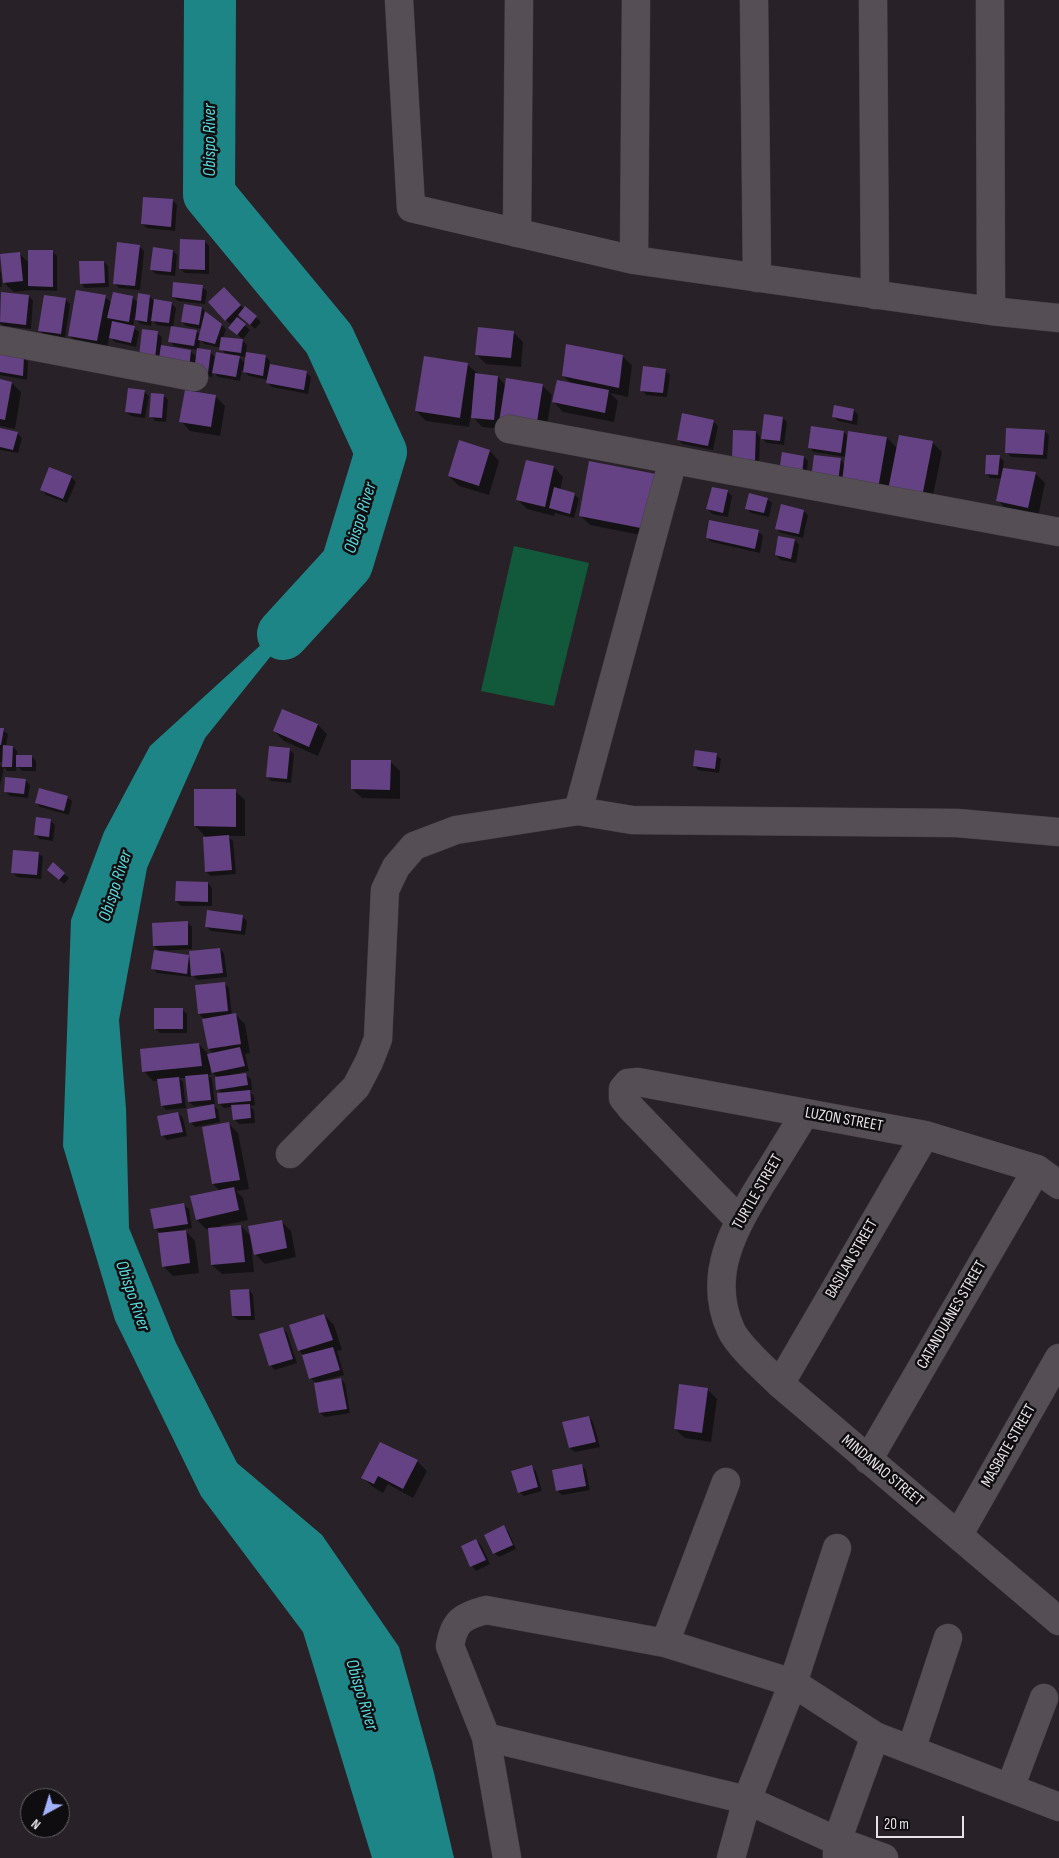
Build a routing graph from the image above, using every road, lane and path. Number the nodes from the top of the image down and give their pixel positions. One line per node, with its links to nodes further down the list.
1 (399, 0): 7 (street)
2 (519, 0): 7 (street)
3 (636, 0): 8 (street)
4 (754, 0): 9 (street)
5 (873, 0): 10 (street)
6 (990, 0): 11 (street)
7 (517, 233): 8 (street)
8 (634, 260): 9 (street)
9 (757, 278): 10 (street)
10 (875, 294): 11 (street)
11 (991, 311): 12 (street)
12 (1059, 318)
13 (0, 340): 14 (street)
14 (194, 377)
15 (509, 429): 16 (street)
16 (674, 460): 17 (street); 18 (street)
17 (1059, 532)
18 (578, 811): 19 (street); 22 (street)
19 (1059, 832)
20 (805, 1113): 21 (street, LUZON STREET); 25 (street, TURTLE STREET); 25 (street, LUZON STREET)
21 (925, 1135): 23 (street, LUZON STREET); 28 (street, BASILAN STREET)
22 (290, 1154)
23 (1037, 1169): 24 (street, LUZON STREET); 29 (street, CATANDUANES STREET)
24 (1059, 1185)
25 (739, 1220): 26 (street, TURTLE STREET)
26 (723, 1306): 28 (street, MINDANAO STREET)
27 (1059, 1358): 31 (street, MASBATE STREET)
28 (780, 1384): 29 (street, MINDANAO STREET)
29 (868, 1460): 31 (street, MINDANAO STREET)
30 (726, 1482): 35 (street)
31 (958, 1534): 33 (street, MINDANAO STREET)
32 (837, 1548): 36 (street)
33 (1058, 1618)
34 (948, 1638): 40 (street)
35 (665, 1643): 36 (street); 39 (street)
36 (793, 1683): 38 (street); 42 (street)
37 (1044, 1698): 41 (street)
38 (875, 1736): 40 (street); 44 (street)
39 (486, 1737): 42 (street); 45 (street)
40 (911, 1750): 41 (street)
41 (1010, 1788): 43 (street)
42 (747, 1800): 44 (street); 46 (street)
43 (1059, 1807)
44 (837, 1849): 47 (street)
45 (507, 1858)
46 (731, 1858)
47 (884, 1858)

